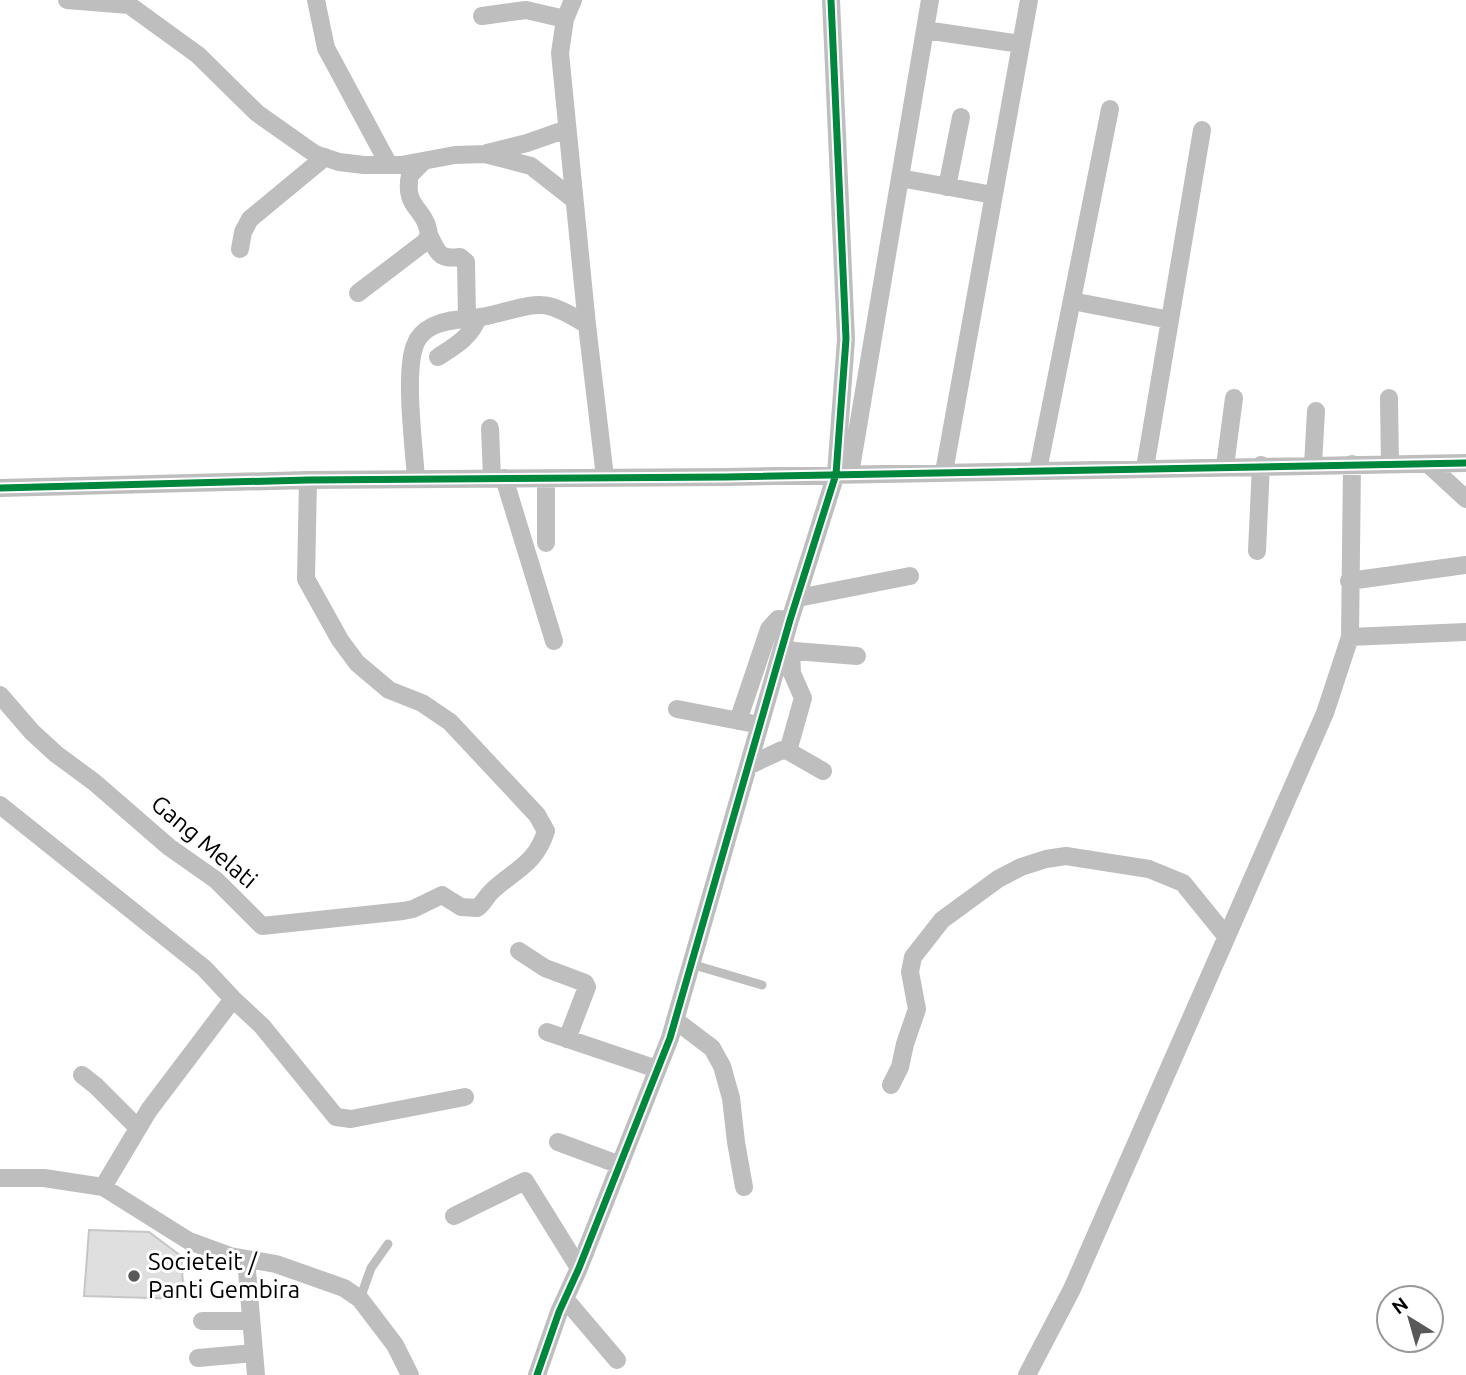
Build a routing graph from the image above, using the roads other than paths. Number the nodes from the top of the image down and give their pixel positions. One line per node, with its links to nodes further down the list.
1 (67, 0): 7 (street)
2 (316, 0): 19 (street)
3 (573, 0): 9 (street)
4 (831, 0): 46 (street)
5 (930, 0): 10 (street)
6 (1030, 0): 11 (street)
7 (128, 3): 17 (street)
8 (482, 16): 9 (street)
9 (565, 19): 14 (street)
10 (925, 30): 11 (street); 20 (street)
11 (1021, 44): 22 (street)
12 (1110, 109): 27 (street)
13 (961, 117): 21 (street)
14 (567, 129): 16 (street); 23 (street)
15 (1202, 130): 29 (street)
16 (485, 154): 18 (street); 23 (street)
17 (325, 157): 19 (street); 25 (street)
18 (424, 161): 19 (street); 24 (street)
19 (389, 165)
20 (900, 178): 21 (street); 46 (street)
21 (947, 187): 22 (street)
22 (993, 195): 45 (street)
23 (573, 199): 30 (street)
24 (429, 235): 26 (street); 28 (street)
25 (240, 249)
26 (358, 293)
27 (1072, 301): 29 (street); 44 (street)
28 (473, 319): 30 (street); 31 (street); 50 (street)
29 (1170, 320): 43 (street)
30 (587, 325): 47 (street)
31 (438, 358)
32 (1234, 398): 42 (street)
33 (1389, 398): 38 (street)
34 (1316, 411): 41 (street)
35 (490, 428): 48 (street)
36 (1466, 463): 39 (street)
37 (1352, 464): 38 (street); 41 (street); 58 (street)
38 (1390, 464): 39 (street)
39 (1428, 464): 53 (street)
40 (1261, 465): 41 (street); 42 (street); 55 (street)
41 (1313, 465)
42 (1225, 466): 43 (street)
43 (1145, 468): 44 (street)
44 (1038, 470): 45 (street)
45 (944, 472): 46 (street)
46 (843, 474): 47 (street); 59 (street)
47 (606, 477): 49 (street)
48 (498, 478): 49 (street); 50 (street); 63 (street)
49 (546, 478): 54 (street)
50 (416, 479): 51 (street)
51 (308, 480): 52 (street); 66 (street, Gang Melati)
52 (0, 488)
53 (1466, 499)
54 (545, 543)
55 (1257, 551)
56 (1466, 565): 58 (street)
57 (910, 576): 59 (street)
58 (1349, 581): 62 (street)
59 (798, 598): 60 (street)
60 (790, 620): 64 (street); 68 (street)
61 (1466, 632): 62 (street)
62 (1350, 637): 74 (street)
63 (554, 641)
64 (787, 650): 65 (street); 69 (street); 70 (street)
65 (857, 656)
66 (0, 695)
67 (677, 709): 68 (street)
68 (738, 721): 69 (street)
69 (760, 725): 71 (street)
70 (788, 751): 71 (street); 72 (street)
71 (748, 766): 76 (street)
72 (823, 771)
73 (0, 804): 78 (street)
74 (1226, 936): 84 (street); 106 (street)
75 (519, 951): 81 (street)
76 (691, 964): 77 (lane); 79 (street)
77 (762, 985)
78 (233, 999): 85 (street); 86 (street)
79 (675, 1020): 82 (street); 91 (street)
80 (547, 1032): 81 (street)
81 (567, 1039): 82 (street)
82 (657, 1069): 88 (street)
83 (82, 1075): 86 (street)
84 (891, 1085)
85 (465, 1097)
86 (138, 1128): 90 (street)
87 (558, 1142): 88 (street)
88 (620, 1165): 95 (street)
89 (0, 1178): 90 (street)
90 (103, 1187): 94 (street)
91 (744, 1187)
92 (454, 1216): 95 (street)
93 (388, 1244): 96 (lane)
94 (246, 1259): 96 (street); 99 (street)
95 (579, 1268): 97 (street)
96 (360, 1299): 104 (street)
97 (562, 1305): 102 (street); 105 (street)
98 (202, 1321): 99 (street)
99 (251, 1321): 100 (street)
100 (254, 1353): 101 (street); 103 (street)
101 (198, 1359)
102 (617, 1360)
103 (256, 1375)
104 (410, 1375)
105 (537, 1375)
106 (1027, 1375)

